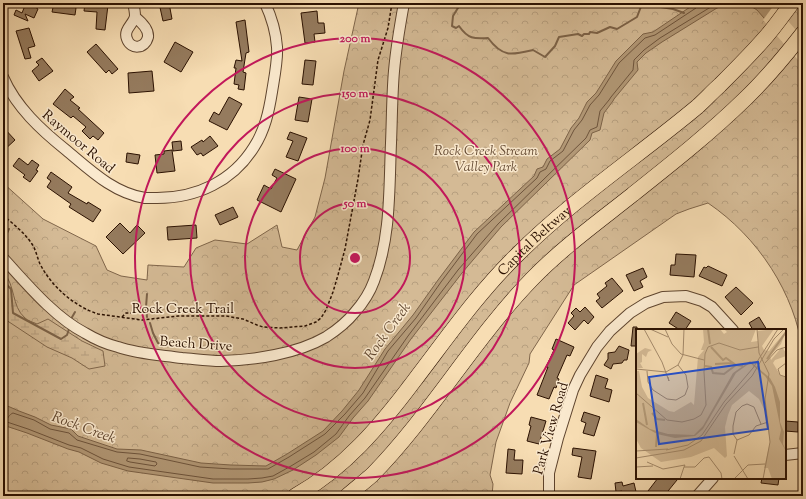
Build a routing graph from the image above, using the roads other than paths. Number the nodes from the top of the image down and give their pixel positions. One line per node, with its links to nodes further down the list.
1 (133, 3): 5 (street)
2 (265, 3): 7 (street, Raymoor Road)
3 (404, 3): 8 (street, Beach Drive)
4 (792, 3): 13 (highway, Capital Beltway)
5 (135, 16)
6 (803, 33): 14 (highway, Capital Beltway)
7 (3, 77)
8 (3, 258)
9 (732, 329): 15 (street, Park View Road)
10 (803, 453): 11 (street)
11 (786, 455)
12 (712, 479): 16 (street)
13 (295, 496)
14 (347, 496)
15 (549, 496)
16 (697, 496)

